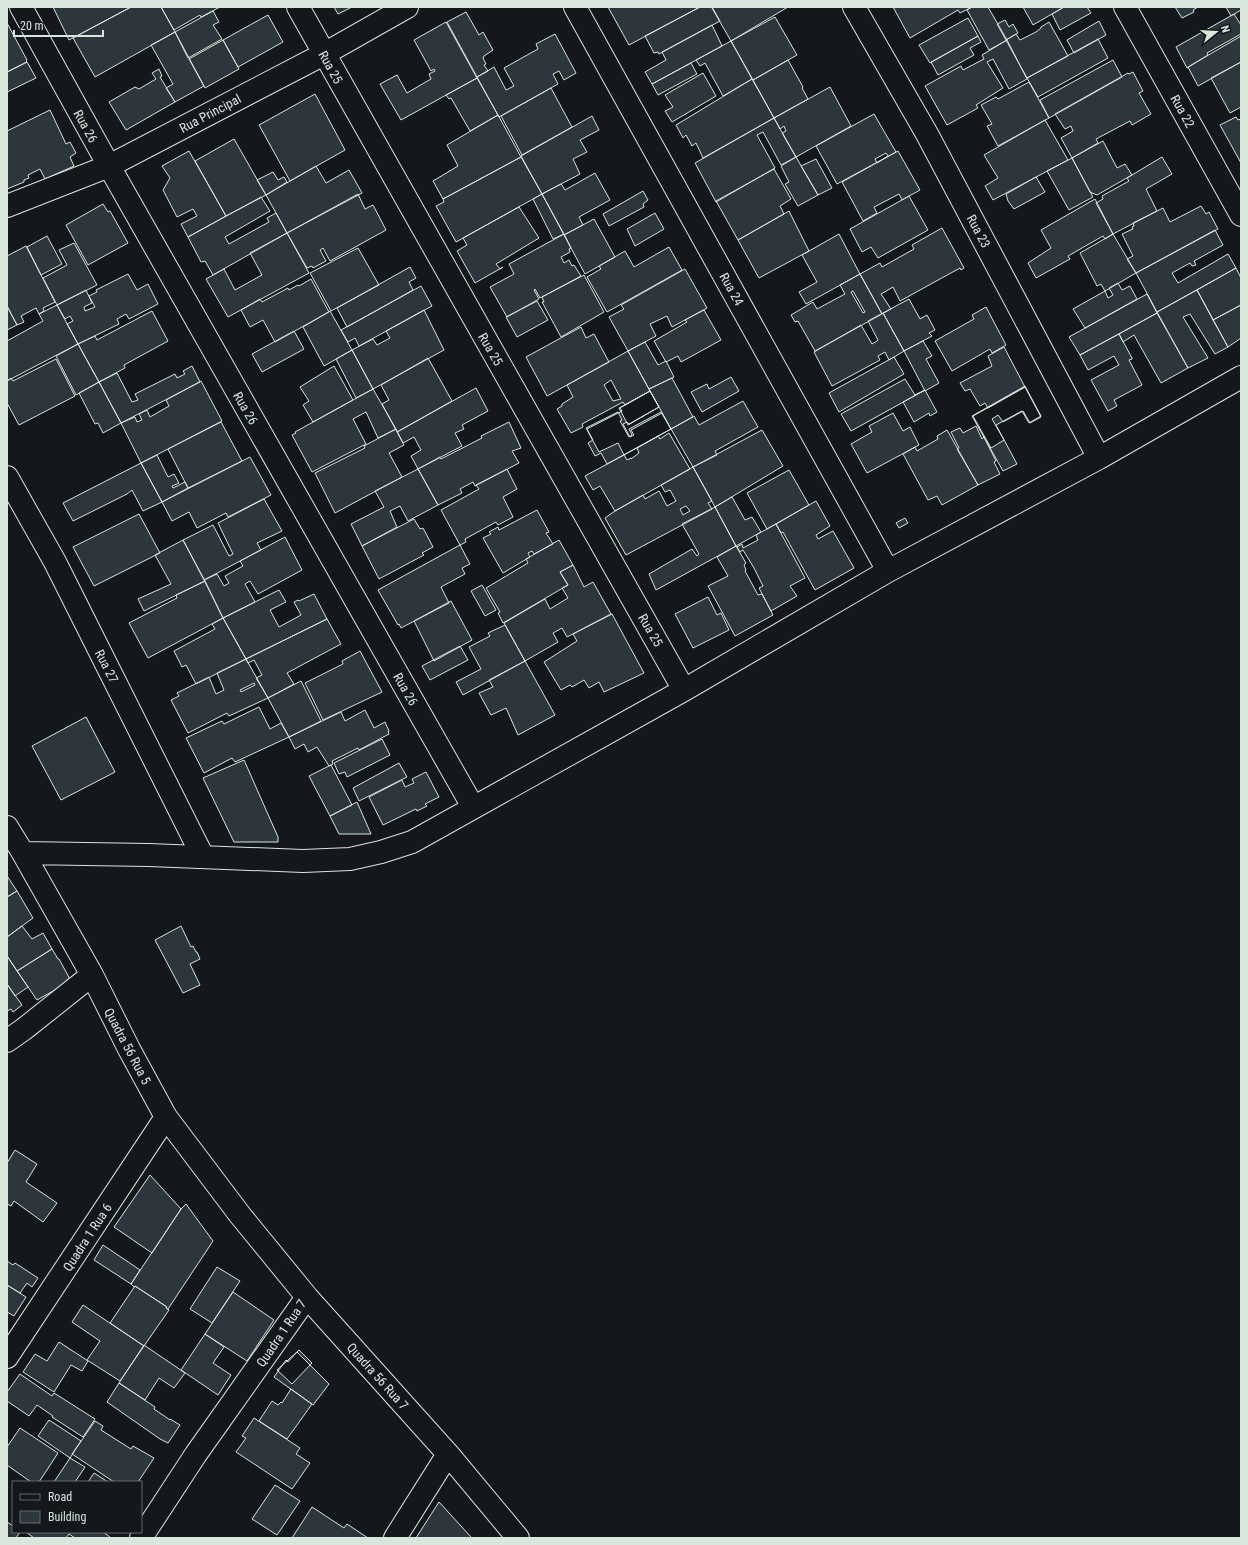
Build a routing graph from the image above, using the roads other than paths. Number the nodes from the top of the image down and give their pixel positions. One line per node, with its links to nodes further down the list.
1 (21, 7): 8 (street, Rua 26)
2 (298, 7): 7 (street, Rua 25)
3 (407, 7): 7 (street, Rua Principal)
4 (575, 7): 14 (street, Rua 24)
5 (854, 7): 12 (street, Rua 23)
6 (1125, 7): 10 (street, Rua 22)
7 (324, 54): 8 (street, Rua Principal); 15 (street, Rua 25)
8 (109, 166): 9 (street, Rua Principal); 16 (street, Rua 26)
9 (7, 206)
10 (1241, 215)
11 (1241, 377): 12 (street)
12 (1099, 458): 14 (street)
13 (7, 477): 19 (street, Rua 27)
14 (888, 571): 15 (street)
15 (684, 690): 16 (street)
16 (473, 807): 19 (street)
17 (7, 827): 18 (street, Quadra 56 Rua 5)
18 (24, 853): 19 (street); 20 (street, Quadra 56 Rua 5)
19 (203, 857)
20 (92, 975): 21 (street); 22 (street, Quadra 56 Rua 5)
21 (7, 1041)
22 (166, 1117): 23 (street, Quadra 1 Rua 7); 24 (street, Quadra 1 Rua 6)
23 (307, 1297): 25 (street, Quadra 56 Rua 7); 26 (street, Quadra 1 Rua 7)
24 (7, 1357)
25 (448, 1454): 27 (street); 28 (street, Quadra 56 Rua 7)
26 (141, 1538)
27 (395, 1538)
28 (518, 1538)

